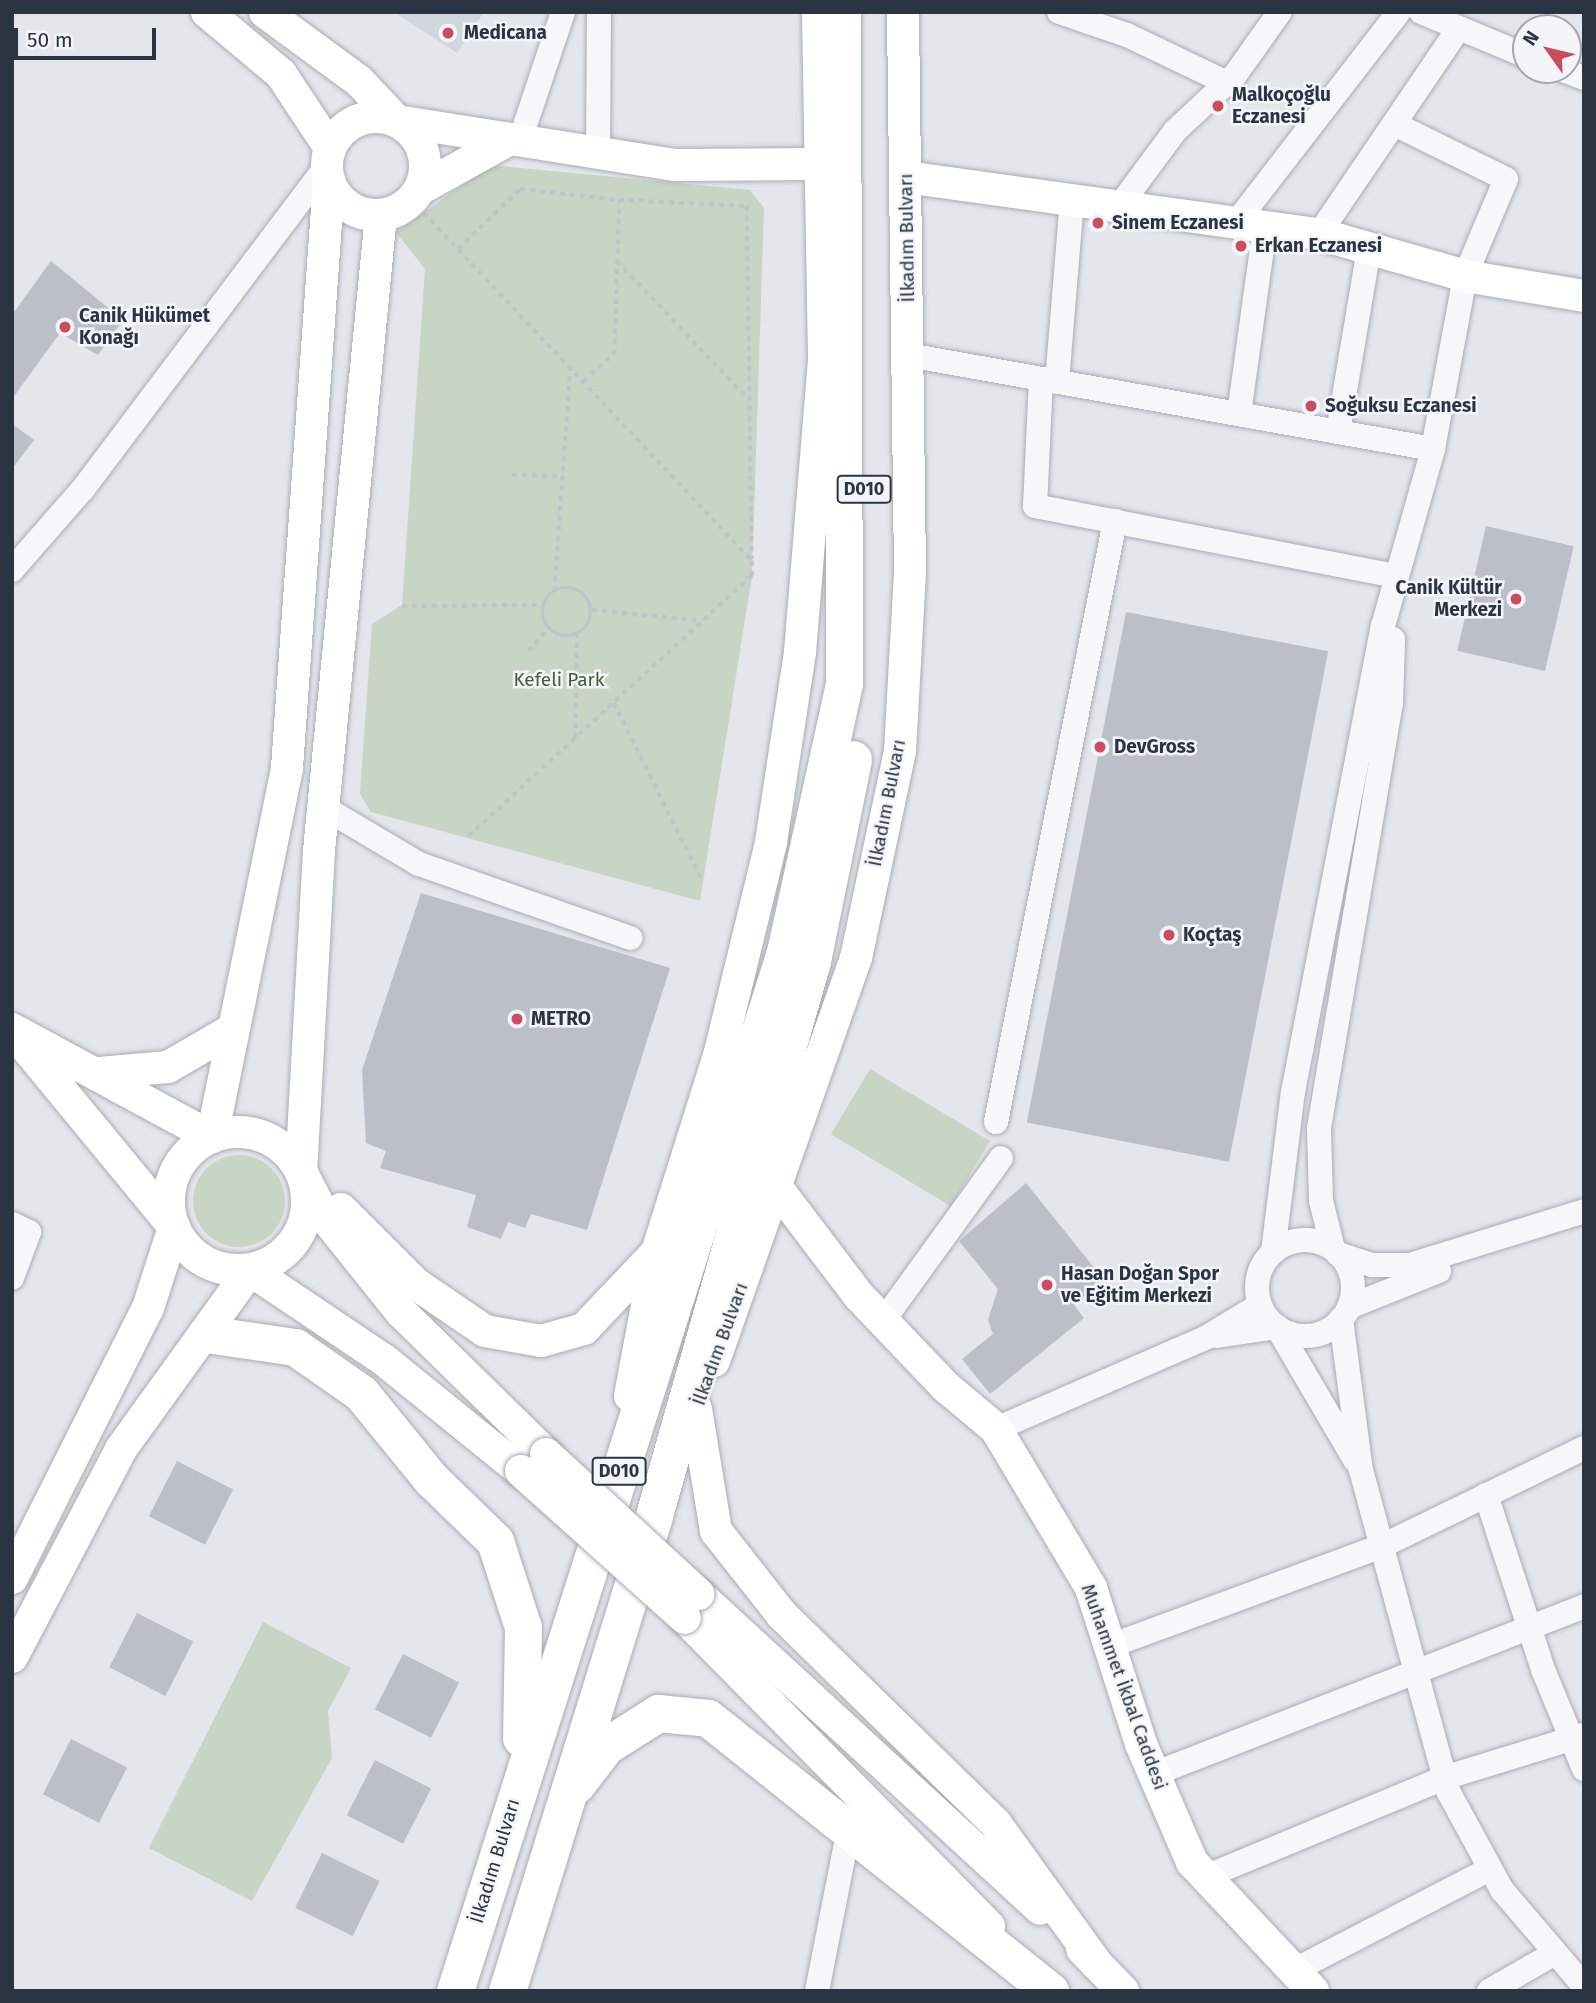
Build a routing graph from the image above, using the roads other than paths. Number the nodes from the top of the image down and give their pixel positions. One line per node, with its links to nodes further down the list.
1 (207, 12): 21 (main road)
2 (265, 12): 16 (main road)
3 (562, 12): 18 (street)
4 (599, 12): 19 (street)
5 (818, 12): 20 (main road, İlkadım Bulvarı)
6 (842, 12): 42 (highway, İlkadım Bulvarı / D010)
7 (862, 12): 42 (highway, İlkadım Bulvarı / D010)
8 (903, 12): 22 (main road, İlkadım Bulvarı)
9 (1059, 12): 15 (street)
10 (1399, 12): 27 (street)
11 (1422, 12): 13 (street)
12 (1275, 13): 15 (street)
13 (1459, 28): 14 (street); 17 (street)
14 (1512, 50)
15 (1227, 83): 25 (street)
16 (397, 121): 18 (main road); 21 (main road); 24 (main road)
17 (1394, 124): 28 (street); 30 (street)
18 (515, 139): 19 (main road); 24 (main road)
19 (598, 153): 20 (main road)
20 (821, 164): 56 (main road, İlkadım Bulvarı)
21 (329, 165): 26 (main road); 38 (street); 44 (main road)
22 (906, 177): 23 (main road); 32 (main road, İlkadım Bulvarı)
23 (1072, 198): 25 (main road); 33 (street)
24 (422, 201): 26 (main road)
25 (1121, 204): 27 (main road)
26 (381, 215): 40 (main road)
27 (1250, 225): 28 (main road); 34 (street)
28 (1319, 234): 29 (main road)
29 (1369, 248): 30 (main road); 35 (street)
30 (1465, 276): 31 (main road); 36 (street)
31 (1584, 296)
32 (908, 355): 33 (street); 50 (main road, İlkadım Bulvarı)
33 (1049, 380): 34 (street); 37 (street)
34 (1239, 414): 35 (street)
35 (1338, 432): 36 (street)
36 (1433, 449): 39 (street)
37 (1115, 521): 39 (street); 46 (street)
38 (12, 570)
39 (1395, 576): 55 (street); 57 (street)
40 (323, 807): 41 (street); 49 (main road)
41 (630, 937)
42 (799, 956): 71 (highway, İlkadım Bulvarı / D010); 73 (highway, İlkadım Bulvarı / D010)
43 (12, 1030): 45 (main road); 53 (main road)
44 (230, 1031): 45 (main road); 47 (main road)
45 (99, 1073): 47 (main road)
46 (996, 1122)
47 (212, 1137): 49 (main road); 53 (main road)
48 (1001, 1158): 62 (street)
49 (301, 1171): 56 (main road); 58 (main road); 69 (main road)
50 (776, 1188): 62 (main road, Muhammet İkbal Caddesi); 66 (main road, İlkadım Bulvarı)
51 (1584, 1211): 55 (street)
52 (12, 1224): 59 (street)
53 (174, 1227): 58 (main road); 75 (main road)
54 (1584, 1227): 61 (street)
55 (1335, 1251): 57 (street); 61 (street)
56 (657, 1252): 71 (main road, İlkadım Bulvarı)
57 (1273, 1252): 60 (street)
58 (250, 1270): 64 (main road); 69 (main road)
59 (12, 1278)
60 (1260, 1305): 63 (street); 65 (street)
61 (1345, 1313): 63 (street); 70 (street)
62 (883, 1321): 67 (main road, Muhammet İkbal Caddesi)
63 (1277, 1327): 65 (street); 70 (street)
64 (206, 1334): 80 (main road); 85 (highway)
65 (1205, 1338): 67 (street)
66 (696, 1409): 73 (main road, İlkadım Bulvarı); 92 (main road)
67 (996, 1429): 79 (main road, Muhammet İkbal Caddesi)
68 (1584, 1448): 72 (street)
69 (534, 1462): 76 (main road, bridge)
70 (1361, 1470): 74 (street)
71 (612, 1492): 85 (highway, İlkadım Bulvarı / D010)
72 (1486, 1494): 74 (street); 78 (street)
73 (653, 1516): 87 (highway, İlkadım Bulvarı / D010)
74 (1382, 1546): 79 (street); 81 (street)
75 (12, 1578)
76 (692, 1606): 92 (main road); 98 (main road)
77 (1584, 1606): 78 (street)
78 (1529, 1627): 81 (street); 82 (street)
79 (1110, 1647): 84 (main road, Muhammet İkbal Caddesi)
80 (12, 1657)
81 (1419, 1667): 84 (street); 86 (street)
82 (1577, 1738): 83 (street); 86 (street)
83 (1584, 1769)
84 (1154, 1774): 90 (main road, Muhammet İkbal Caddesi)
85 (521, 1775): 95 (highway, İlkadım Bulvarı / D010)
86 (1444, 1778): 89 (street); 90 (street)
87 (561, 1806): 88 (highway); 96 (highway, İlkadım Bulvarı / D010)
88 (849, 1828): 97 (street); 98 (highway)
89 (1490, 1869): 91 (street); 93 (street)
90 (1205, 1877): 93 (main road, Muhammet İkbal Caddesi)
91 (1555, 1953): 94 (street); 100 (street)
92 (1097, 1964): 99 (main road)
93 (1303, 1981)
94 (1584, 1986)
95 (455, 1991)
96 (508, 1991)
97 (817, 1991)
98 (1051, 1991)
99 (1123, 1991)
100 (1489, 1991)

